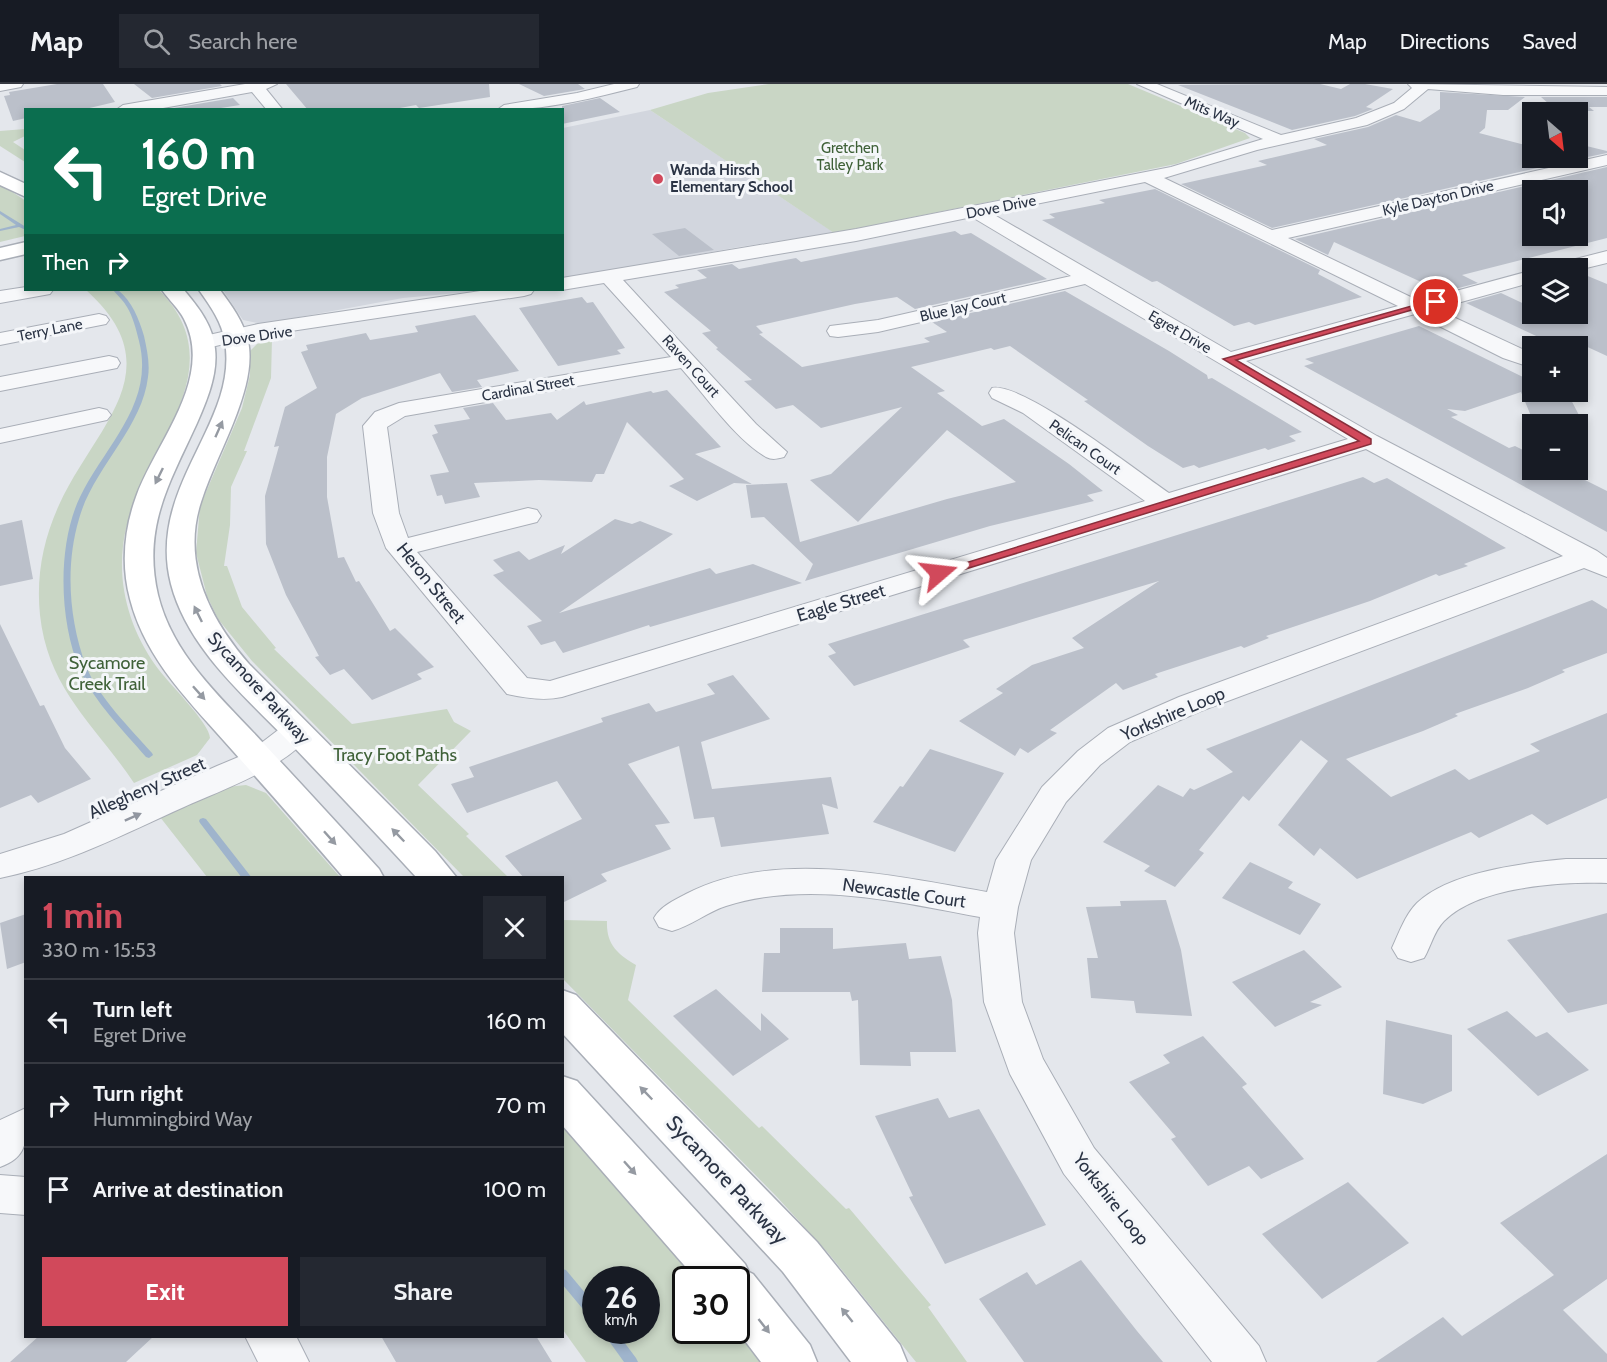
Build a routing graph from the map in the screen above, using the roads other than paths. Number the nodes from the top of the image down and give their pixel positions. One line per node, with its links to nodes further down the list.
1 (16, 84): 6 (street)
2 (632, 84): 10 (street)
3 (1144, 84): 11 (street, Mits Way)
4 (259, 85): 8 (street); 9 (street)
5 (1419, 85): 7 (street); 11 (street, Dove Drive)
6 (0, 87)
7 (1604, 94)
8 (134, 108)
9 (275, 108)
10 (516, 108)
11 (1280, 140): 13 (street, Dove Drive)
12 (1607, 160): 17 (street, Kyle Dayton Drive)
13 (1146, 176): 16 (street, Dove Drive); 17 (street)
14 (0, 177): 15 (main road)
15 (24, 191)
16 (976, 212): 26 (street, Dove Drive); 27 (street, Egret Drive)
17 (1270, 236): 35 (street)
18 (24, 240): 19 (main road)
19 (0, 246)
20 (24, 248): 21 (main road)
21 (0, 254)
22 (1607, 257): 23 (street)
23 (1588, 262)
24 (1588, 264): 25 (street)
25 (1607, 271)
26 (610, 276): 29 (street, Dove Drive); 43 (street, Raven Court)
27 (1087, 278): 37 (street, Blue Jay Court); 42 (street, Egret Drive)
28 (1522, 279): 35 (street)
29 (564, 284)
30 (37, 291): 34 (street)
31 (174, 291): 40 (main road)
32 (211, 291): 38 (main road, Sycamore Parkway)
33 (518, 291): 38 (street, Dove Drive)
34 (0, 297)
35 (1416, 308): 41 (street); 42 (street)
36 (99, 320): 39 (street, Terry Lane)
37 (838, 331)
38 (236, 337): 40 (street, Dove Drive); 57 (main road, Sycamore Parkway, one-way to 38)
39 (0, 339)
40 (203, 343): 58 (main road, one-way to 58)
41 (1522, 356)
42 (1228, 359): 50 (street, Egret Drive)
43 (686, 361): 48 (street, Cardinal Street); 51 (street, Raven Court)
44 (109, 363): 45 (street)
45 (0, 384)
46 (1000, 393): 52 (street, Pelican Court)
47 (99, 416): 49 (street)
48 (375, 426): 54 (street, Heron Street)
49 (0, 436)
50 (1368, 441): 52 (street, Eagle Street); 55 (street, Egret Drive)
51 (776, 452)
52 (1167, 504): 56 (street, Eagle Street)
53 (528, 516): 54 (street)
54 (399, 548): 56 (street, Heron Street)
55 (1597, 563): 64 (street, Yorkshire Loop)
56 (518, 687)
57 (297, 731): 58 (street); 63 (main road, Sycamore Parkway, one-way to 57)
58 (252, 752): 59 (street, Allegheny Street); 60 (street, one-way to 58); 62 (main road, one-way to 62)
59 (0, 852)
60 (0, 866)
61 (1607, 871): 66 (street)
62 (364, 876)
63 (437, 876)
64 (1000, 907): 65 (street, Newcastle Court); 79 (street, Yorkshire Loop)
65 (672, 918)
66 (1411, 948)
67 (564, 1008): 78 (main road, Sycamore Parkway, one-way to 67)
68 (564, 1096): 73 (main road, one-way to 73)
69 (24, 1126): 70 (street)
70 (0, 1149)
71 (0, 1194): 72 (street)
72 (24, 1196)
73 (716, 1266)
74 (750, 1308): 77 (main road, one-way to 77)
75 (270, 1338): 76 (street)
76 (285, 1362)
77 (792, 1362)
78 (882, 1362)
79 (1242, 1362)

